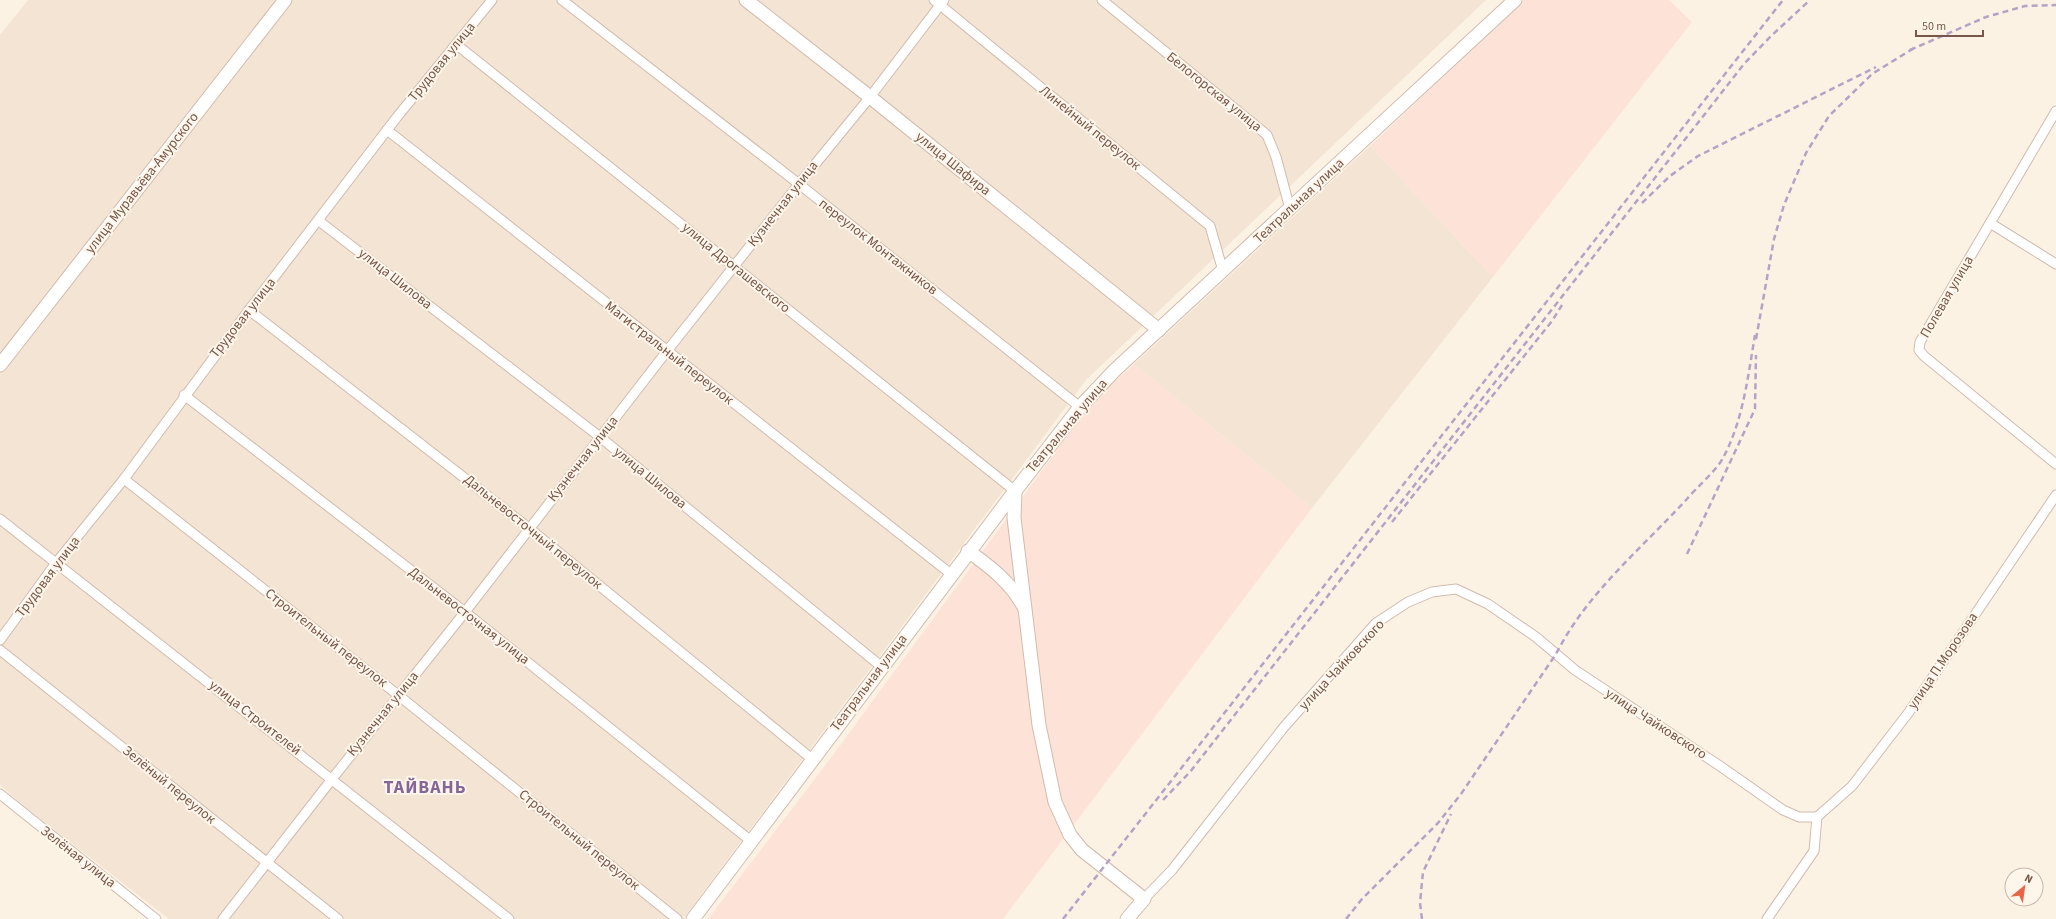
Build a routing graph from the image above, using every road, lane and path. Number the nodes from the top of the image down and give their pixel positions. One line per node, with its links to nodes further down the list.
1 (285, 0): 22 (street, улица Муравьёва-Амурского)
2 (492, 0): 8 (street, Трудовая улица)
3 (562, 0): 12 (street, переулок Монтажников)
4 (746, 0): 9 (street, улица Шафира)
5 (1102, 0): 13 (street, Белогорская улица)
6 (1515, 0): 13 (street, Театральная улица)
7 (939, 2): 9 (street, Кузнечная улица); 18 (street, Линейный переулок)
8 (457, 45): 11 (street, Трудовая улица); 17 (street, улица Дрогашевского)
9 (870, 97): 12 (street, Кузнечная улица); 20 (street, улица Шафира)
10 (2056, 111): 15 (street, Полевая улица)
11 (388, 130): 14 (street, Трудовая улица); 21 (street, Магистральный переулок)
12 (799, 184): 17 (street, Кузнечная улица); 24 (street, переулок Монтажников)
13 (1290, 209): 18 (street, Театральная улица)
14 (319, 221): 19 (street, Трудовая улица); 25 (street, улица Шилова)
15 (1990, 223): 16 (street); 26 (street, Полевая улица)
16 (2056, 264)
17 (734, 267): 21 (street, Кузнечная улица); 28 (street, улица Дрогашевского)
18 (1223, 271): 20 (street, Театральная улица)
19 (249, 310): 23 (street, Трудовая улица); 32 (street, Дальневосточный переулок)
20 (1159, 330): 24 (street, Театральная улица)
21 (667, 351): 25 (street, Кузнечная улица); 35 (street, Магистральный переулок)
22 (0, 365)
23 (184, 395): 27 (street, Трудовая улица); 37 (street, Дальневосточная улица)
24 (1080, 407): 28 (street, Театральная улица)
25 (600, 437): 32 (street, Кузнечная улица); 40 (street, улица Шилова)
26 (2056, 464)
27 (124, 479): 34 (street, Трудовая улица); 41 (street, Строительный переулок)
28 (1015, 491): 33 (street, Театральная улица); 36 (street)
29 (2056, 495): 30 (street, улица П.Морозова)
30 (2053, 507): 45 (street, улица П.Морозова)
31 (0, 519): 34 (street, улица Строителей)
32 (530, 529): 37 (street, Кузнечная улица); 42 (street, Дальневосточный переулок)
33 (968, 551): 35 (street, Театральная улица); 36 (street)
34 (56, 563): 38 (street, Трудовая улица); 43 (street, улица Строителей)
35 (951, 574): 40 (street, Театральная улица)
36 (1026, 611): 48 (street)
37 (465, 612): 41 (street, Кузнечная улица); 46 (street, Дальневосточная улица)
38 (0, 640)
39 (0, 650): 47 (street, Зелёный переулок)
40 (882, 667): 42 (street, Театральная улица)
41 (398, 695): 43 (street, Кузнечная улица); 53 (street, Строительный переулок)
42 (812, 759): 46 (street, Театральная улица)
43 (332, 778): 47 (street, Кузнечная улица); 52 (street, улица Строителей)
44 (0, 794): 49 (street, Зелёная улица)
45 (1817, 817): 48 (street, улица Чайковского); 56 (street)
46 (751, 841): 54 (street, Театральная улица)
47 (267, 863): 50 (street, Кузнечная улица); 51 (street, Зелёный переулок)
48 (1144, 899): 55 (street, улица Чайковского)
49 (156, 919)
50 (223, 919)
51 (338, 919)
52 (508, 919)
53 (677, 919)
54 (693, 919)
55 (1127, 919)
56 (1767, 919)

